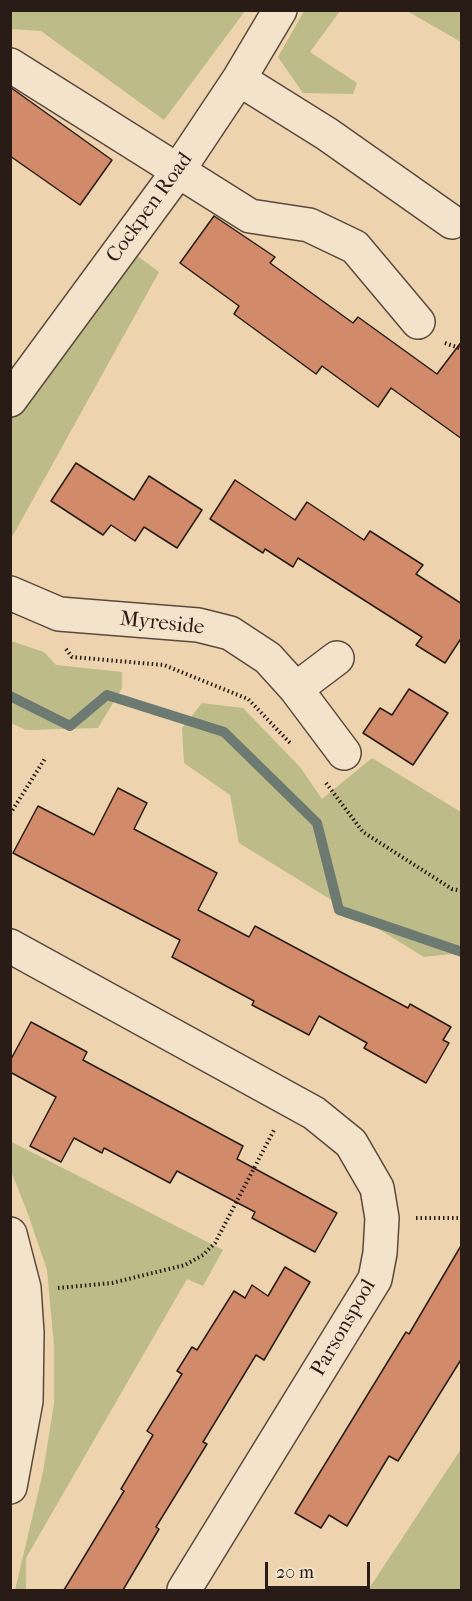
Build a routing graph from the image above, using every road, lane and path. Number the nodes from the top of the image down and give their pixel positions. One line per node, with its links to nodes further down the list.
1 (280, 10): 3 (street, Cockpen Road)
2 (10, 65): 4 (street)
3 (239, 79): 4 (street, Cockpen Road); 5 (street)
4 (178, 170): 6 (street); 7 (street, Cockpen Road)
5 (452, 222)
6 (418, 322)
7 (10, 400)
8 (10, 593): 11 (street, Myreside)
9 (62, 644): 12 (path)
10 (337, 658): 11 (street)
11 (296, 689): 13 (street, Myreside)
12 (295, 748)
13 (344, 753)
14 (46, 757): 16 (path)
15 (325, 781): 17 (path)
16 (10, 814)
17 (462, 891)
18 (10, 946): 19 (street, Parsonspool)
19 (290, 1100): 20 (street, Parsonspool); 23 (path)
20 (382, 1218): 21 (path); 25 (street, Parsonspool)
21 (462, 1218)
22 (10, 1234): 23 (street)
23 (24, 1288): 24 (street)
24 (10, 1487)
25 (184, 1590)

